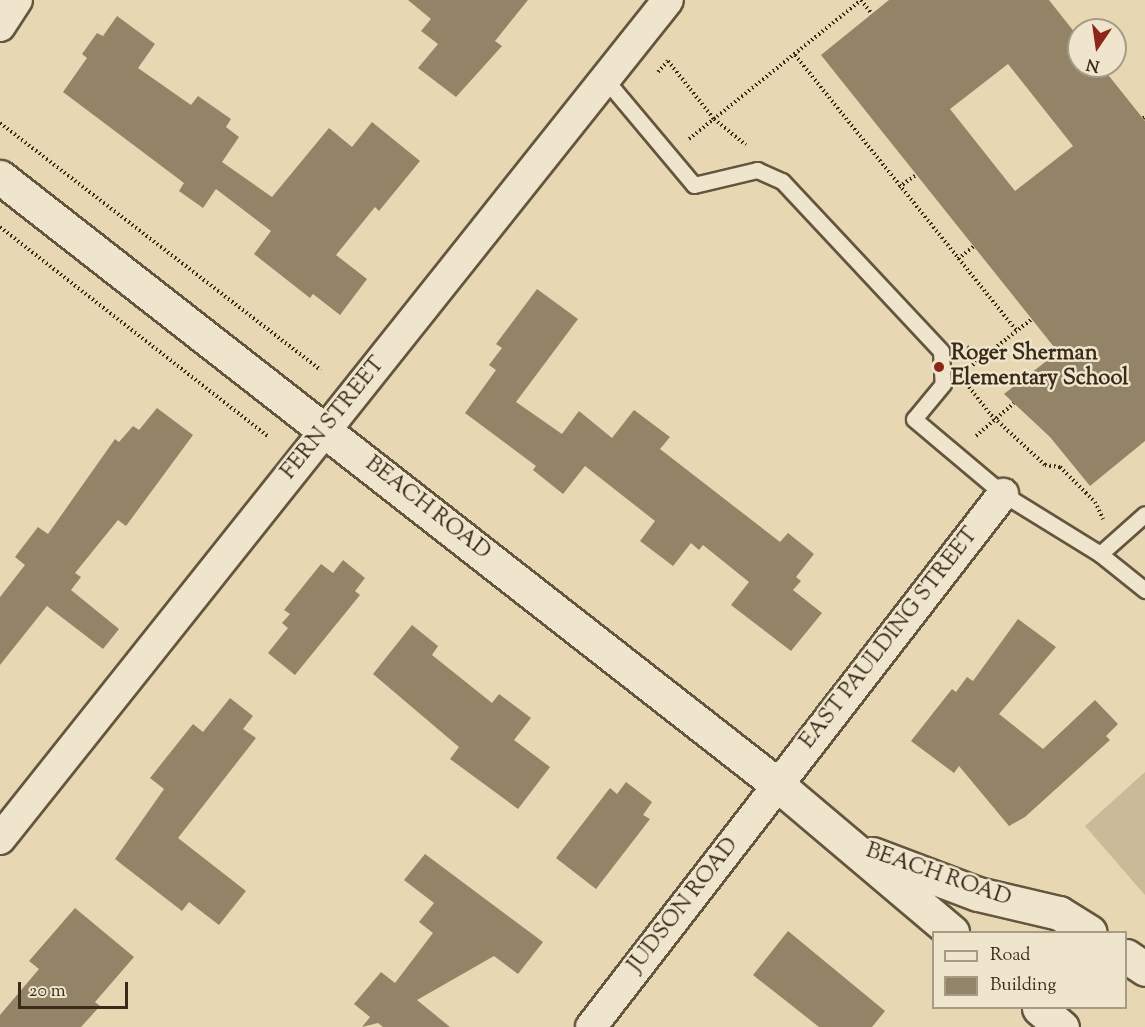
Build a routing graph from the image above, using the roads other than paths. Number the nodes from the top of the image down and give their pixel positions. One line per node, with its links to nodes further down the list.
1 (17, 0): 3 (street)
2 (668, 0): 4 (street, FERN STREET)
3 (0, 26)
4 (605, 79): 6 (street, FERN STREET); 7 (lane)
5 (0, 177): 6 (street, BEACH ROAD)
6 (326, 429): 11 (street, BEACH ROAD); 12 (street, FERN STREET)
7 (1003, 494): 9 (lane); 11 (street, EAST PAULDING STREET)
8 (1145, 514): 9 (lane)
9 (1100, 554): 10 (lane)
10 (1145, 590)
11 (778, 785): 13 (street, BEACH ROAD); 19 (street, JUDSON ROAD)
12 (0, 839)
13 (851, 846): 14 (street, BEACH ROAD); 15 (street, BEACH ROAD)
14 (950, 931)
15 (1087, 931)
16 (1127, 957): 17 (street)
17 (1145, 969)
18 (1041, 1009): 20 (street)
19 (591, 1027)
20 (1062, 1027)

